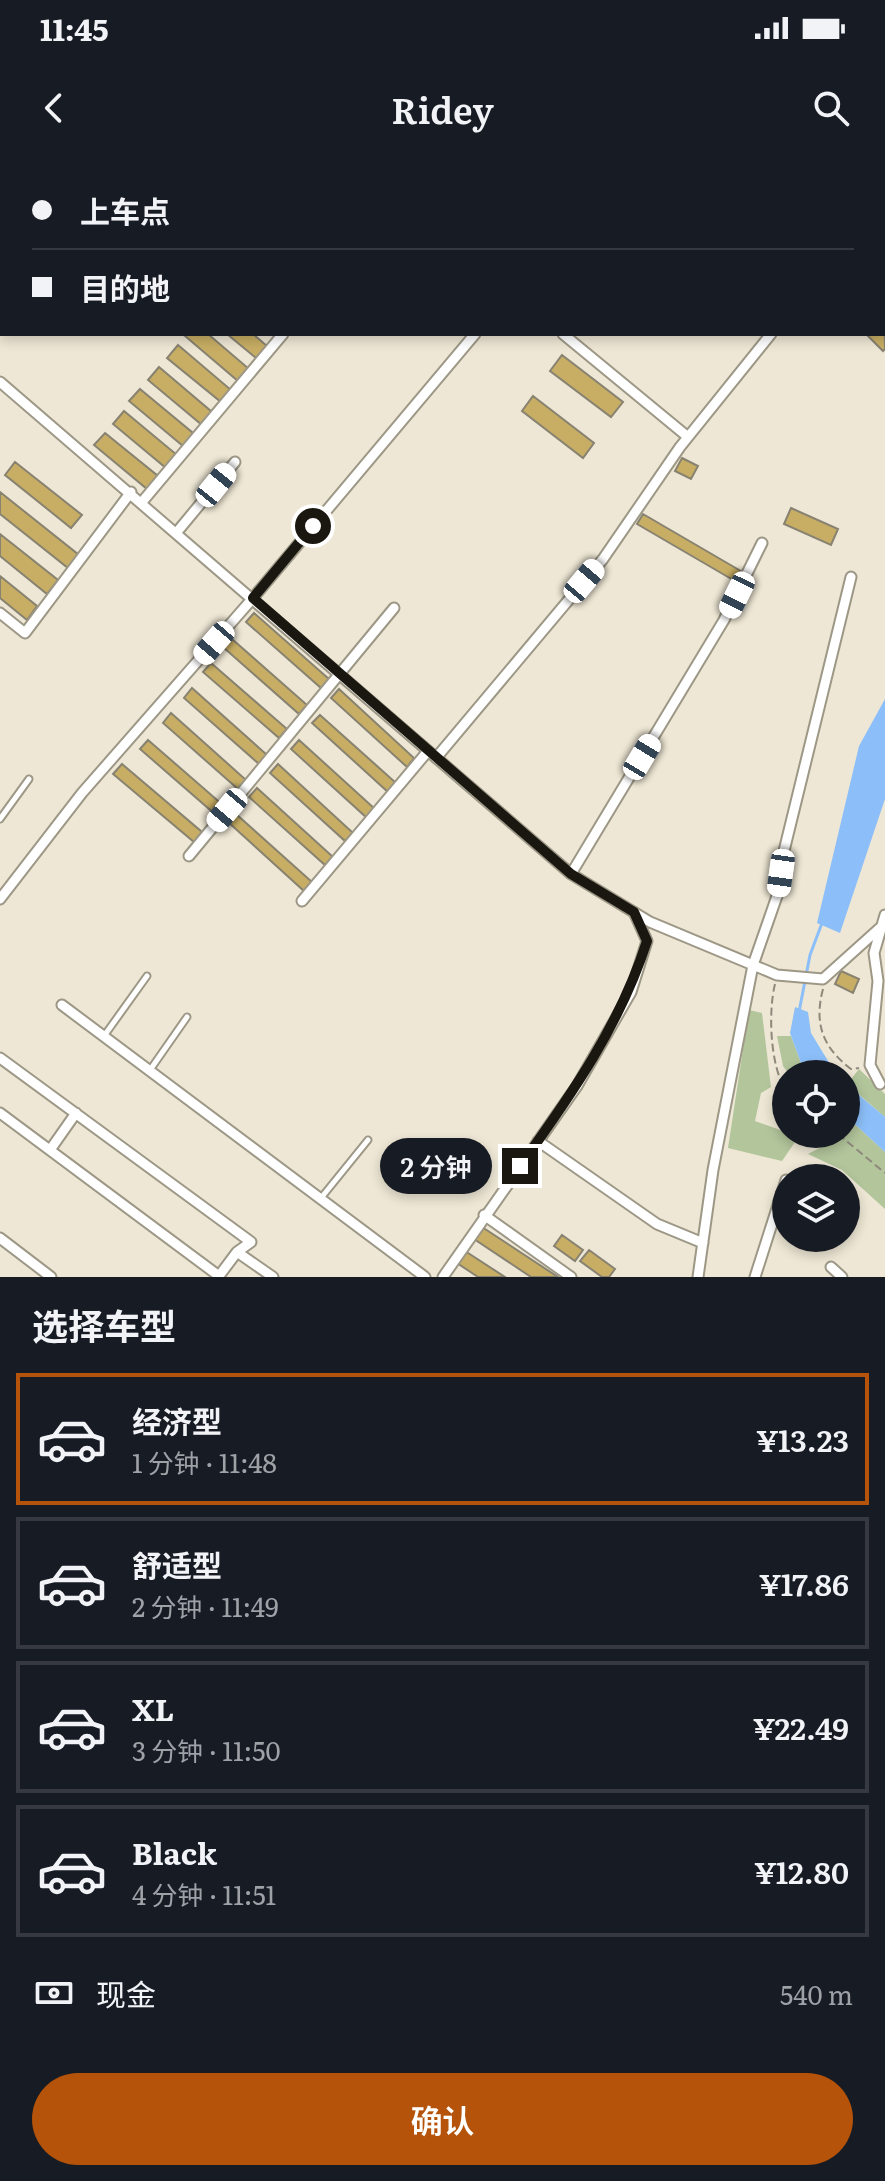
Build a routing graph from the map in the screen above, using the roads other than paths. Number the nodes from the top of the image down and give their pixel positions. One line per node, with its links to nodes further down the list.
1 (281, 336): 9 (street)
2 (473, 336): 13 (street)
3 (565, 336): 6 (street)
4 (769, 336): 6 (street)
5 (0, 382): 8 (street)
6 (688, 437): 18 (street)
7 (235, 462): 10 (street)
8 (131, 492): 9 (street); 15 (street)
9 (142, 502): 10 (street)
10 (177, 532): 13 (street)
11 (762, 543): 22 (street)
12 (851, 577): 28 (street)
13 (253, 598): 16 (street); 23 (street)
14 (394, 608): 16 (street)
15 (0, 613)
16 (339, 673): 17 (street); 21 (street)
17 (428, 751): 18 (street); 24 (street)
18 (436, 758): 22 (street)
19 (29, 779): 20 (lane)
20 (0, 819)
21 (189, 856)
22 (571, 874): 25 (street)
23 (0, 899)
24 (302, 901)
25 (634, 912): 28 (street); 39 (street)
26 (885, 915): 27 (street)
27 (882, 926): 28 (street); 35 (street)
28 (753, 965): 45 (street)
29 (147, 976): 32 (lane)
30 (62, 1005): 32 (street)
31 (187, 1017): 34 (lane)
32 (104, 1036): 34 (street)
33 (0, 1058): 37 (street)
34 (149, 1071): 41 (street)
35 (883, 1086)
36 (0, 1113): 40 (street)
37 (76, 1113): 40 (street); 46 (street)
38 (368, 1140): 41 (lane)
39 (538, 1141): 42 (street); 45 (street)
40 (50, 1150): 46 (street)
41 (320, 1200): 50 (street)
42 (484, 1215): 51 (street); 52 (street)
43 (772, 1223): 54 (street)
44 (0, 1238): 48 (street)
45 (703, 1243): 53 (street)
46 (237, 1252): 49 (street)
47 (831, 1267): 55 (street)
48 (51, 1277)
49 (273, 1277)
50 (425, 1277)
51 (443, 1277)
52 (571, 1277)
53 (698, 1277)
54 (755, 1277)
55 (842, 1277)

